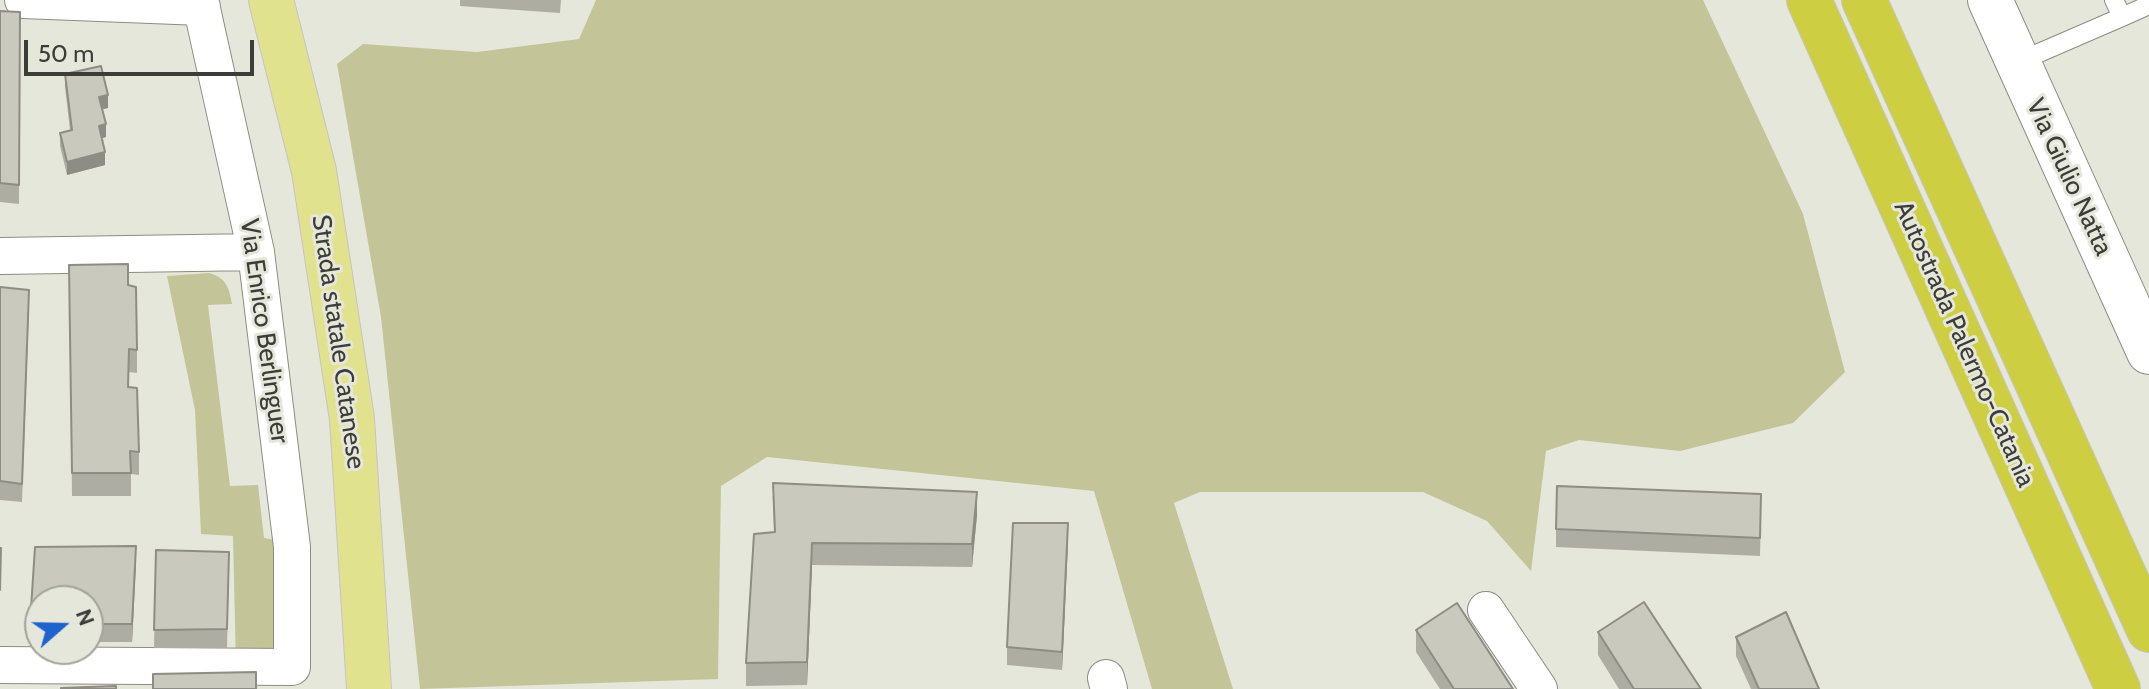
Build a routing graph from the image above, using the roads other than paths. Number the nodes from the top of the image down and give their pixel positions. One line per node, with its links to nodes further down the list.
1 (23, 0): 6 (street)
2 (271, 0): 16 (main road, Strada statale Catanese)
3 (1809, 0): 18 (highway, Autostrada Palermo-Catania)
4 (1864, 0): 14 (highway, Autostrada Palermo-Catania)
5 (1990, 0): 9 (street, Via Giulio Natta)
6 (201, 4): 10 (street, Via Enrico Berlinguer)
7 (2149, 5): 8 (lane)
8 (2118, 9): 9 (lane)
9 (2017, 63): 12 (street, Via Giulio Natta)
10 (256, 252): 11 (street); 15 (street, Via Enrico Berlinguer)
11 (0, 256)
12 (2149, 352)
13 (1486, 610): 17 (street)
14 (2149, 630)
15 (0, 665)
16 (369, 689)
17 (1539, 689)
18 (2118, 689)

